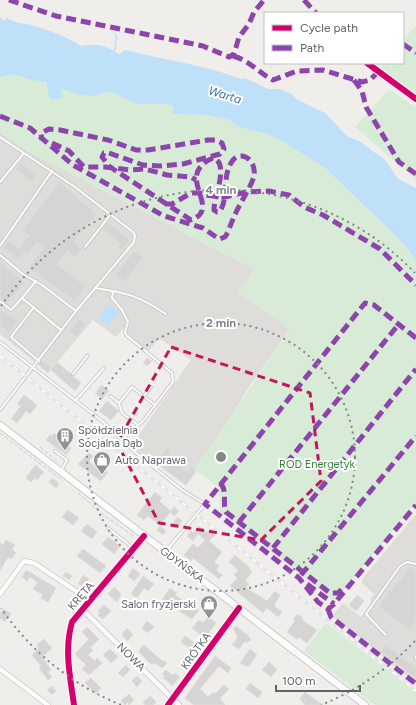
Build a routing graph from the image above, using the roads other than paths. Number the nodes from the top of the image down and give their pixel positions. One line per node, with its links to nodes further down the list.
1 (0, 137): 2 (lane)
2 (24, 153): 3 (lane); 4 (lane)
3 (52, 172): 5 (lane); 6 (lane)
4 (0, 182)
5 (111, 214): 7 (lane); 10 (lane)
6 (0, 246)
7 (85, 248)
8 (0, 255): 9 (lane)
9 (36, 281): 12 (lane); 15 (lane)
10 (96, 288): 11 (lane); 15 (lane)
11 (113, 291): 16 (lane); 29 (lane)
12 (22, 298): 13 (lane); 14 (lane)
13 (0, 301)
14 (34, 308): 17 (lane); 20 (lane)
15 (76, 312): 17 (lane)
16 (166, 314)
17 (62, 330): 20 (lane)
18 (0, 342): 21 (lane)
19 (88, 355): 23 (lane)
20 (39, 361): 21 (lane)
21 (33, 368): 27 (lane); 30 (lane)
22 (104, 368): 27 (lane)
23 (72, 374)
24 (151, 387): 26 (lane)
25 (110, 396): 28 (lane)
26 (144, 396): 28 (lane); 29 (lane)
27 (75, 401): 33 (lane)
28 (119, 403): 32 (lane)
29 (155, 405): 32 (lane)
30 (0, 410)
31 (0, 425): 35 (main road, GDYŃSKA)
32 (138, 425): 33 (lane)
33 (122, 439): 39 (lane)
34 (56, 451): 35 (lane)
35 (60, 472): 37 (main road, GDYŃSKA)
36 (108, 528): 38 (lane)
37 (144, 536): 38 (street, KRĘTA); 39 (main road, GDYŃSKA)
38 (134, 548): 42 (street, KRĘTA)
39 (166, 552): 43 (main road, GDYŃSKA)
40 (416, 564): 45 (lane)
41 (0, 594): 42 (street)
42 (91, 601): 44 (street, KRĘTA)
43 (239, 608): 47 (street, KRÓTKA); 52 (main road, GDYŃSKA)
44 (84, 610): 47 (street, NOWA); 49 (street, KRĘTA)
45 (386, 635)
46 (0, 670): 48 (street)
47 (173, 699): 50 (street, KRÓTKA); 51 (street, NOWA)
48 (48, 705)
49 (74, 705)
50 (168, 705)
51 (179, 705)
52 (365, 705)

